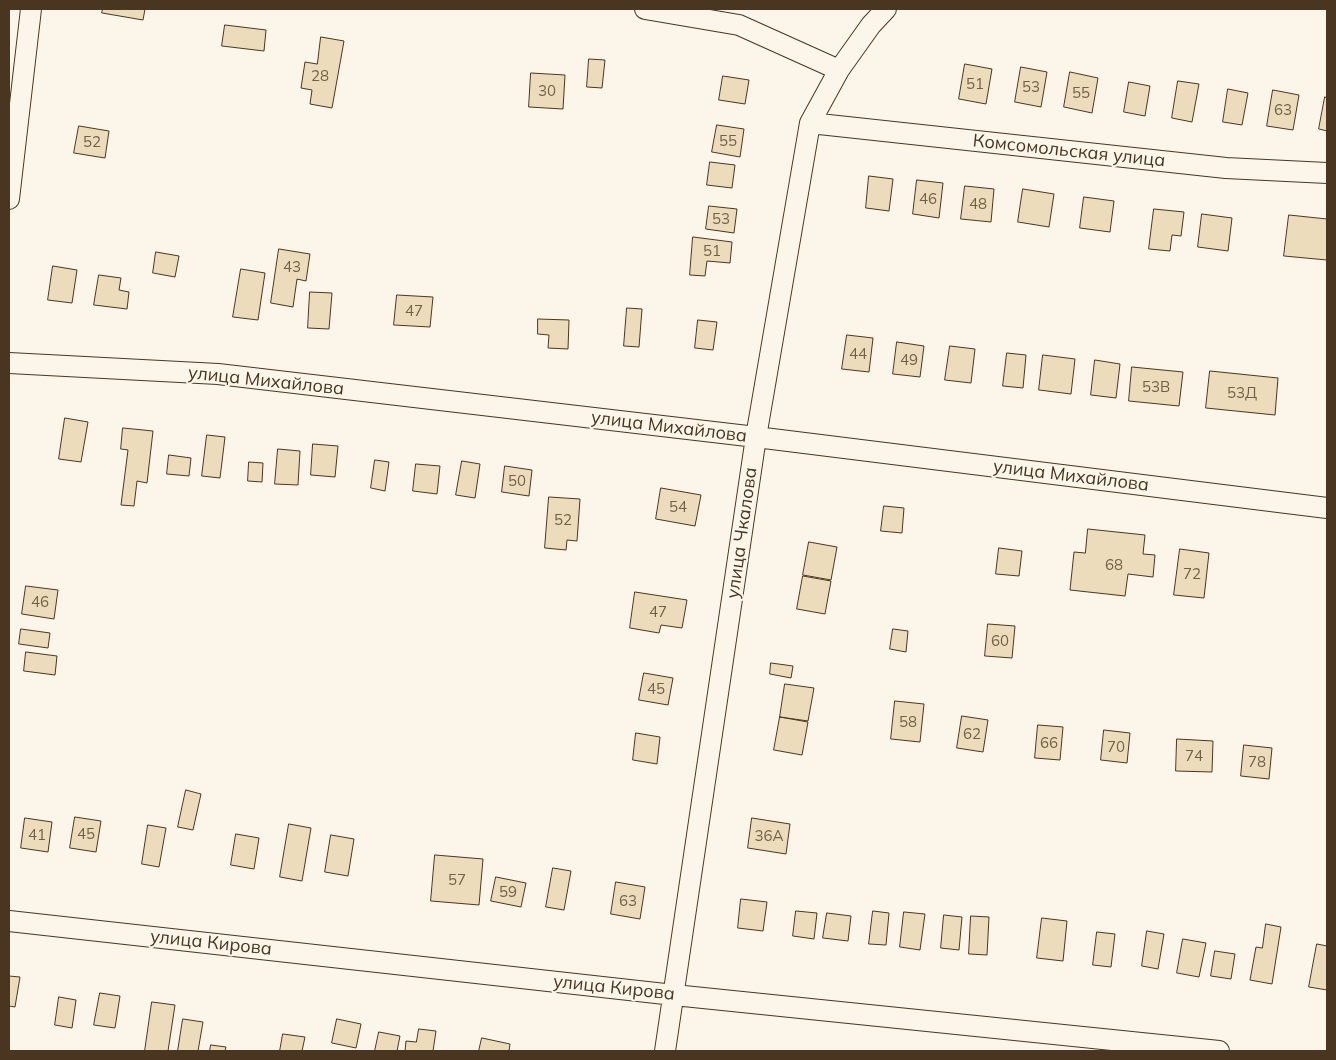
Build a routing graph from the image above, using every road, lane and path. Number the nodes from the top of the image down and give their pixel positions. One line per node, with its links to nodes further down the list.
1 (31, 9): 7 (street)
2 (644, 9): 4 (street)
3 (886, 9): 4 (street, улица Чкалова)
4 (839, 70): 5 (street, улица Чкалова)
5 (810, 123): 6 (street, Комсомольская улица); 9 (street, улица Чкалова)
6 (1327, 173)
7 (9, 199)
8 (9, 363): 9 (street, улица Михайлова)
9 (756, 437): 10 (street, улица Михайлова); 12 (street, улица Чкалова)
10 (1327, 508)
11 (9, 920): 12 (street, улица Кирова)
12 (674, 994): 13 (street, улица Чкалова); 14 (street, улица Кирова)
13 (665, 1051)
14 (1219, 1051)

